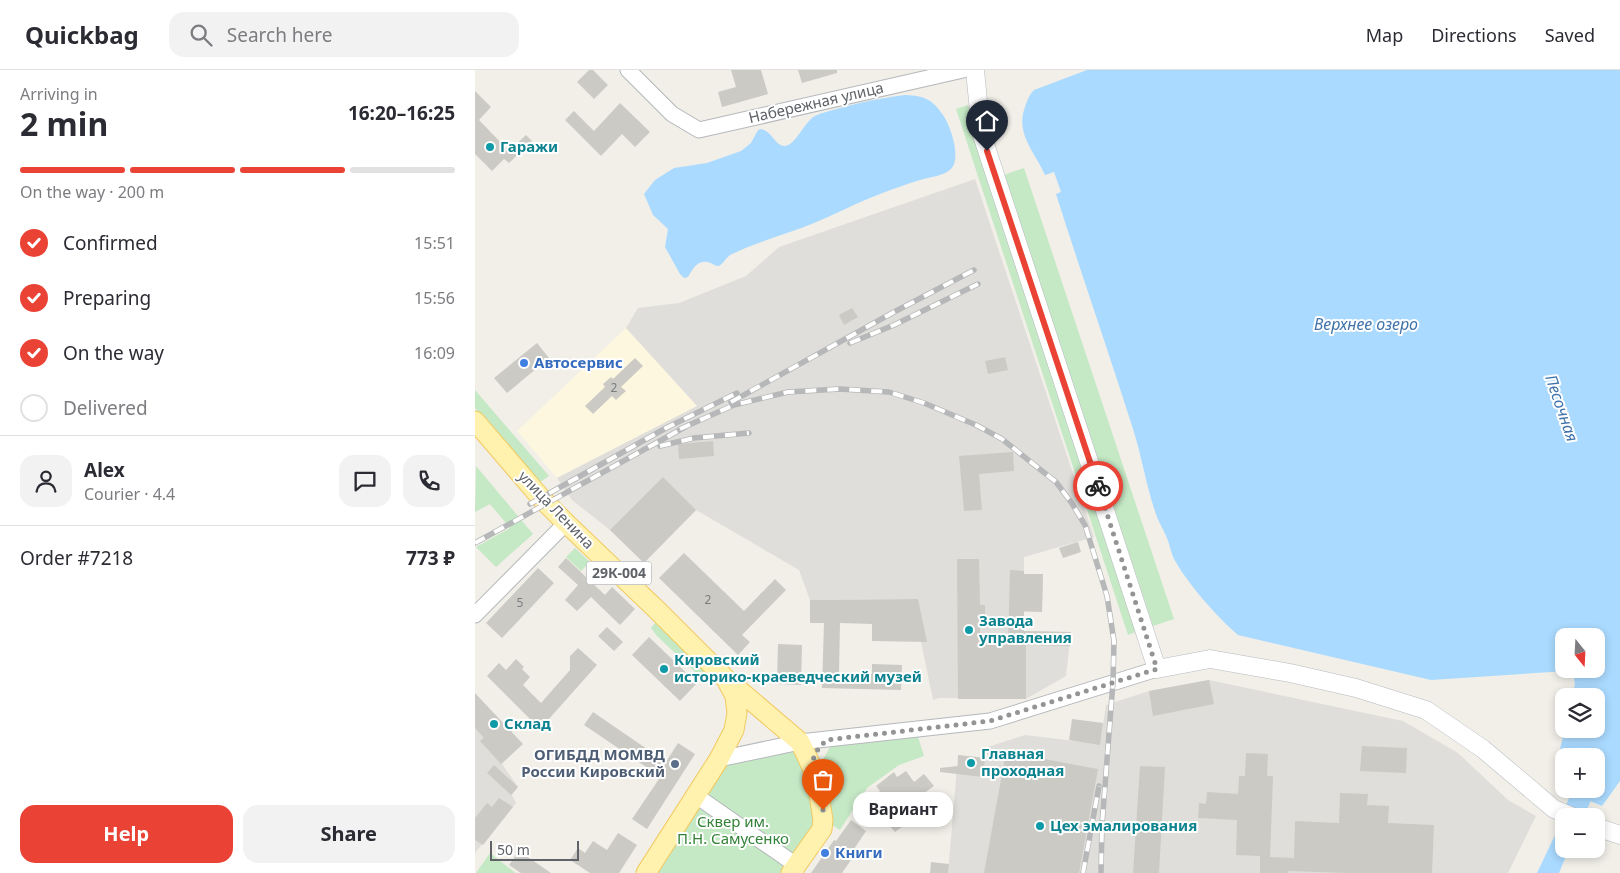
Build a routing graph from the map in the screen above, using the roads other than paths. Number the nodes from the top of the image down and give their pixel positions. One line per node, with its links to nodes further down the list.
1 (628, 70): 2 (street, Набережная улица)
2 (963, 70)
3 (975, 70): 7 (main road)
4 (475, 420): 5 (main road, улица Ленина / 29К-004)
5 (566, 524): 6 (street); 8 (main road, улица Ленина / 29К-004)
6 (475, 615)
7 (1157, 669): 9 (street); 14 (main road)
8 (726, 679): 10 (main road, 29К-004); 11 (main road, 29К-004)
9 (826, 740): 10 (street); 12 (street)
10 (801, 742): 11 (street); 12 (main road, 29К-004)
11 (719, 759): 13 (main road, 29К-004)
12 (811, 765): 17 (main road, 29К-004)
13 (695, 795): 17 (street); 18 (main road, 29К-004)
14 (1555, 809)
15 (1605, 829): 16 (main road)
16 (1620, 835)
17 (793, 869)
18 (646, 873)

